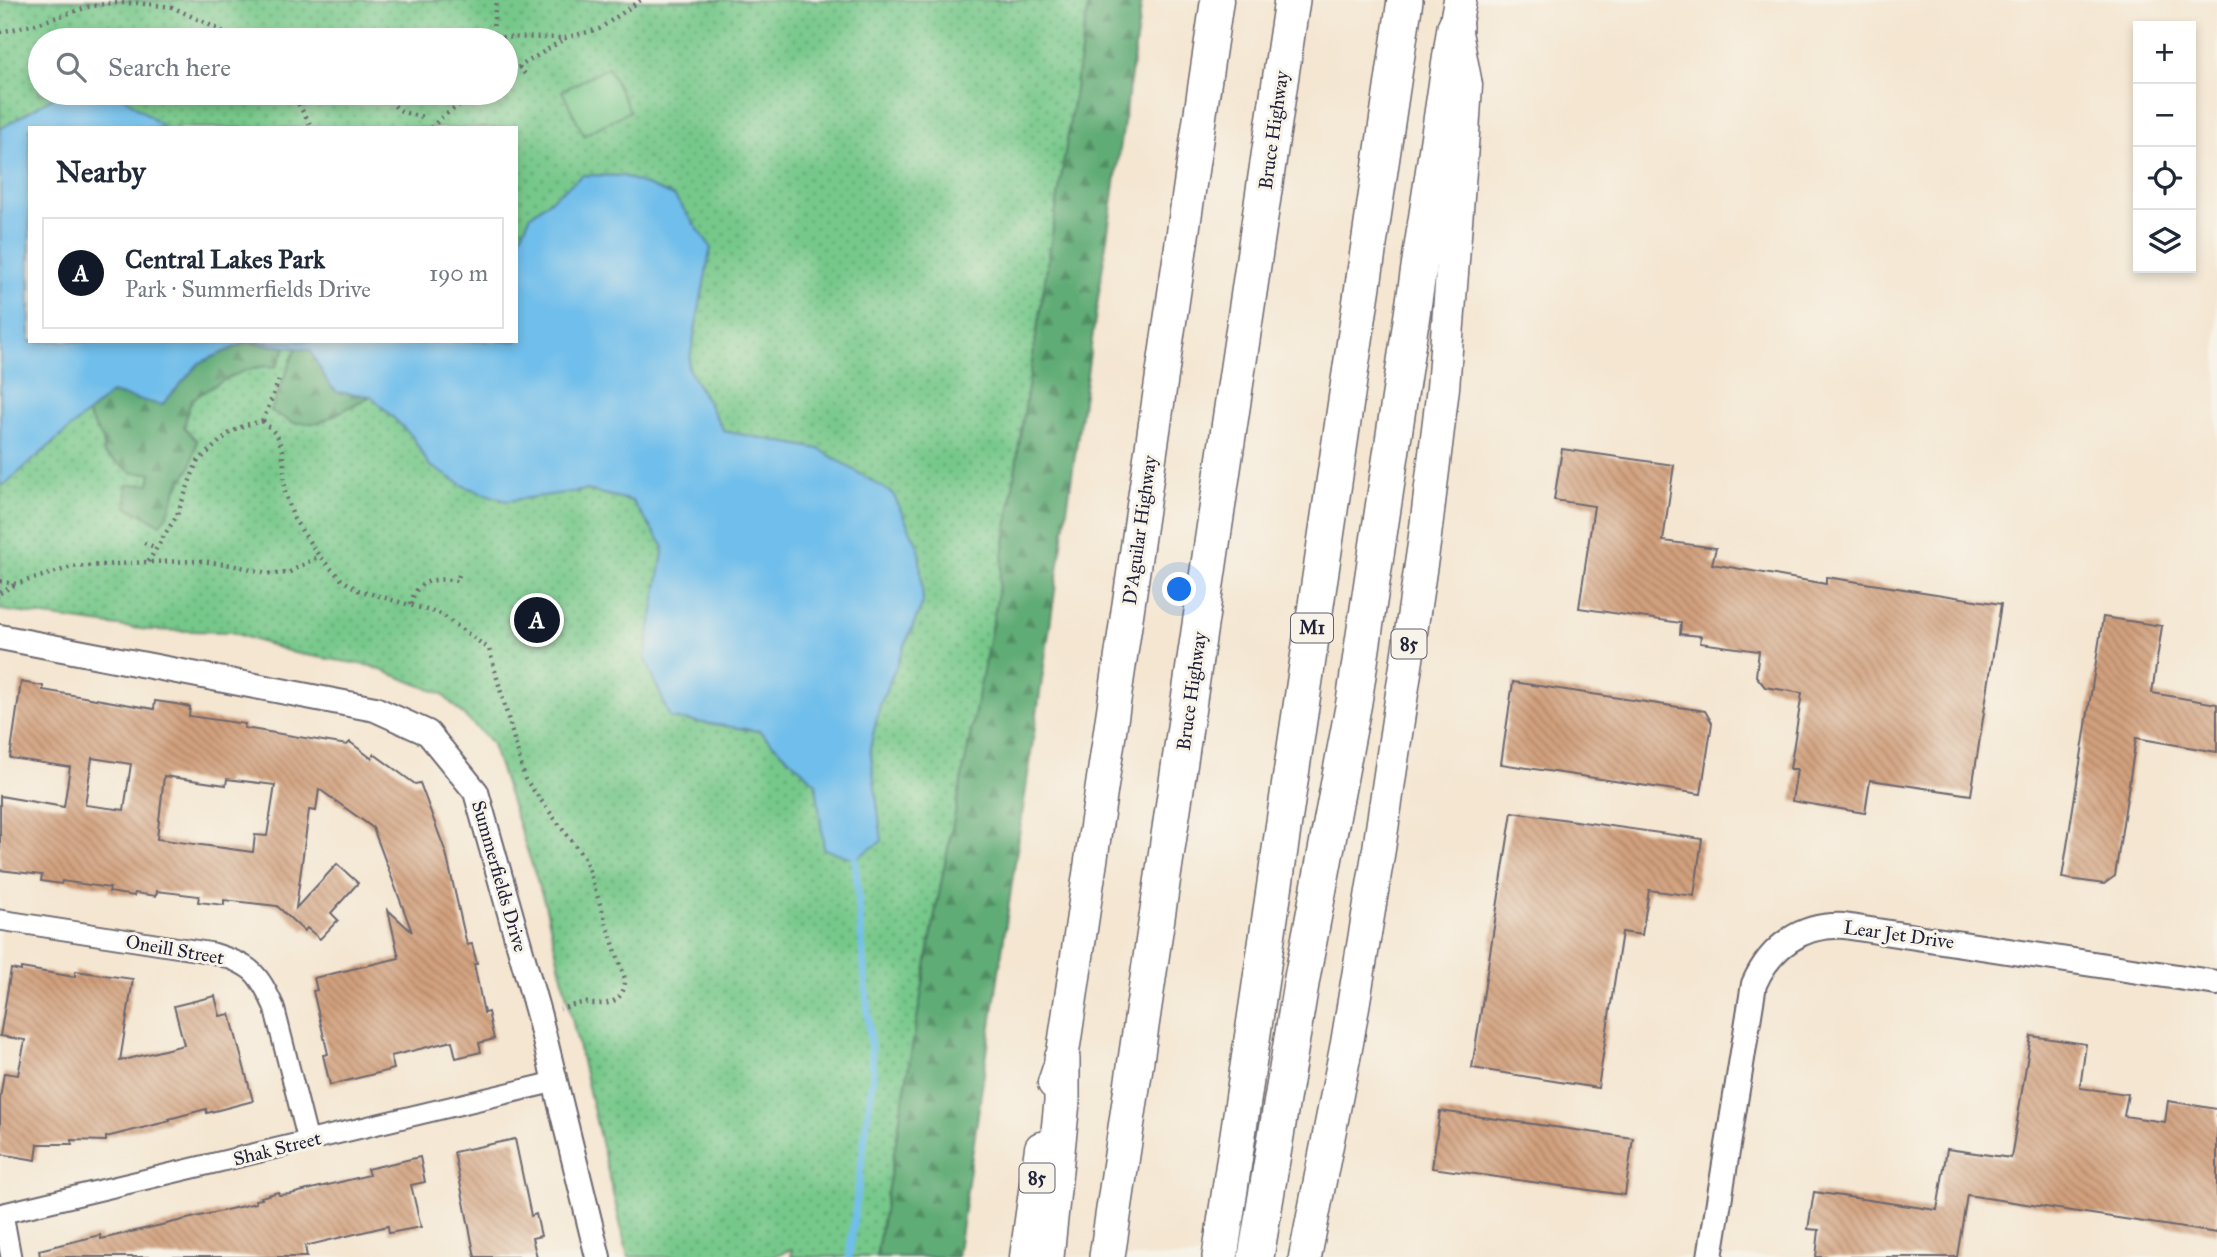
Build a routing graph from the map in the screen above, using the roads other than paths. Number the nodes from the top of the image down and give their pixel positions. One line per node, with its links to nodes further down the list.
1 (1217, 0): 8 (highway, D'Aguilar Highway / 85)
2 (1292, 0): 16 (highway, Bruce Highway)
3 (1405, 0): 17 (highway, M1)
4 (1457, 14): 18 (highway); 19 (highway, 85)
5 (0, 637): 9 (street, Summerfields Drive)
6 (0, 920): 10 (street, Oneill Street)
7 (2217, 983): 20 (street, Lear Jet Drive)
8 (1062, 1059): 14 (highway, 85); 15 (highway)
9 (555, 1082): 10 (street, Shak Street); 13 (street, Summerfields Drive)
10 (308, 1141): 11 (street, Shak Street)
11 (2, 1214): 12 (street)
12 (11, 1257)
13 (598, 1257)
14 (1026, 1257)
15 (1046, 1257)
16 (1107, 1257)
17 (1220, 1257)
18 (1256, 1257)
19 (1305, 1257)
20 (1710, 1257)

